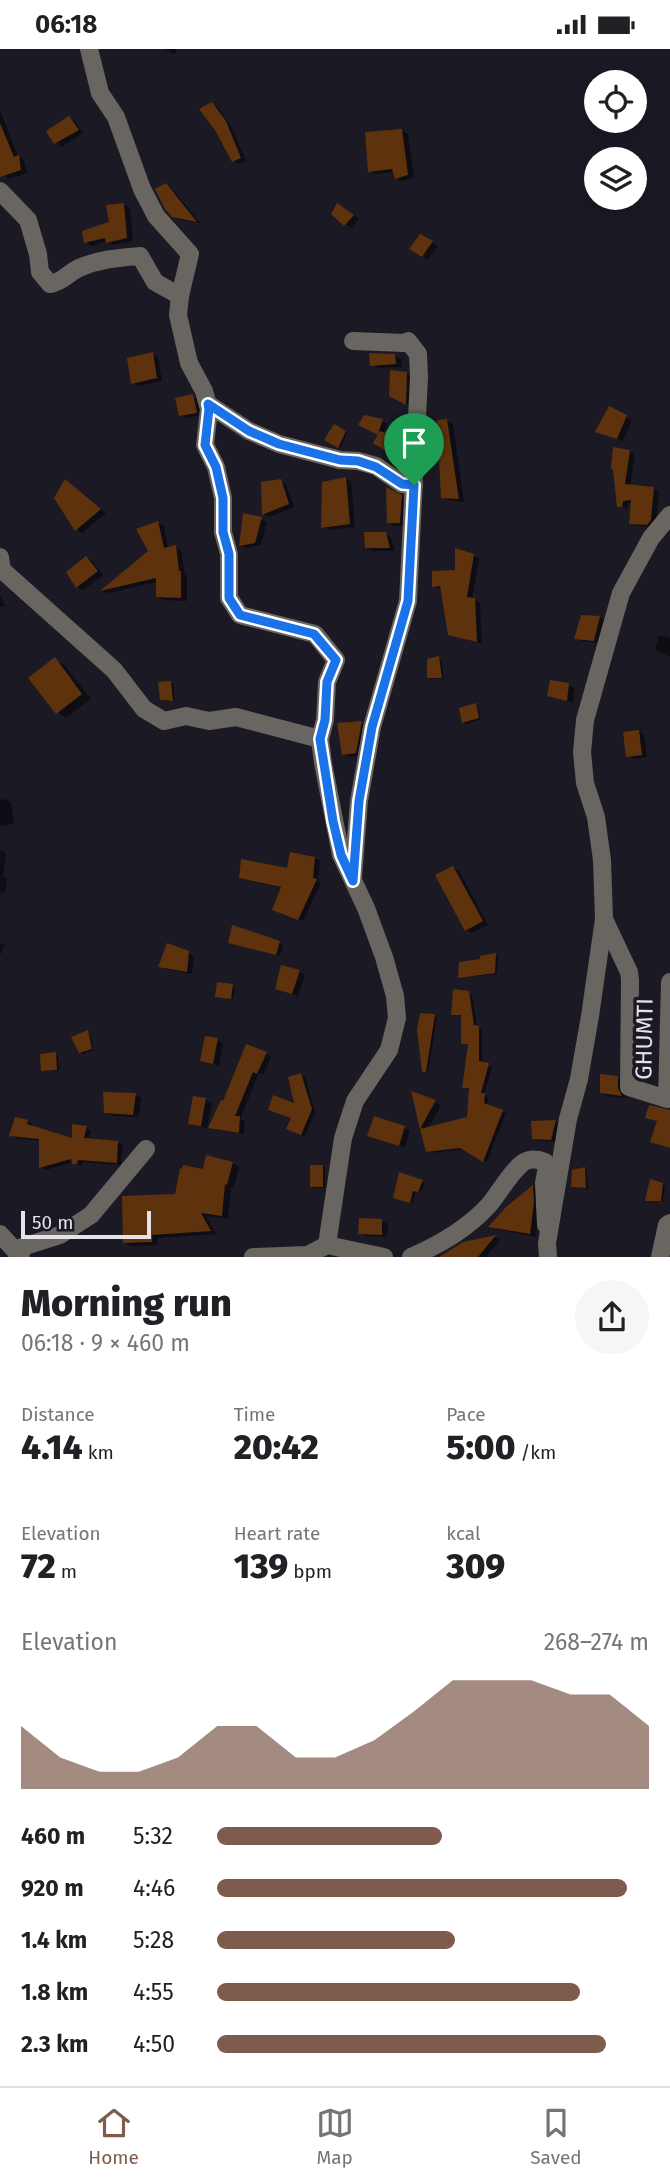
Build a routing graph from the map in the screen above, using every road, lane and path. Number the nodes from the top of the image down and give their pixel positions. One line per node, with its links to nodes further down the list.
1 (89, 49): 3 (street)
2 (0, 191): 3 (street)
3 (180, 296): 5 (street)
4 (353, 341): 6 (street)
5 (208, 404): 6 (street); 9 (street)
6 (414, 485): 10 (street)
7 (670, 515): 11 (street)
8 (0, 557): 9 (street)
9 (320, 739): 10 (street)
10 (353, 881): 16 (street)
11 (604, 919): 12 (street, GHUMTI); 17 (street)
12 (670, 982)
13 (146, 1149): 18 (street)
14 (670, 1223): 23 (street)
15 (0, 1234): 18 (street)
16 (327, 1245): 19 (street); 21 (street)
17 (548, 1250): 22 (street)
18 (19, 1253)
19 (308, 1256): 20 (street)
20 (253, 1257)
21 (384, 1257)
22 (411, 1257)
23 (660, 1257)

